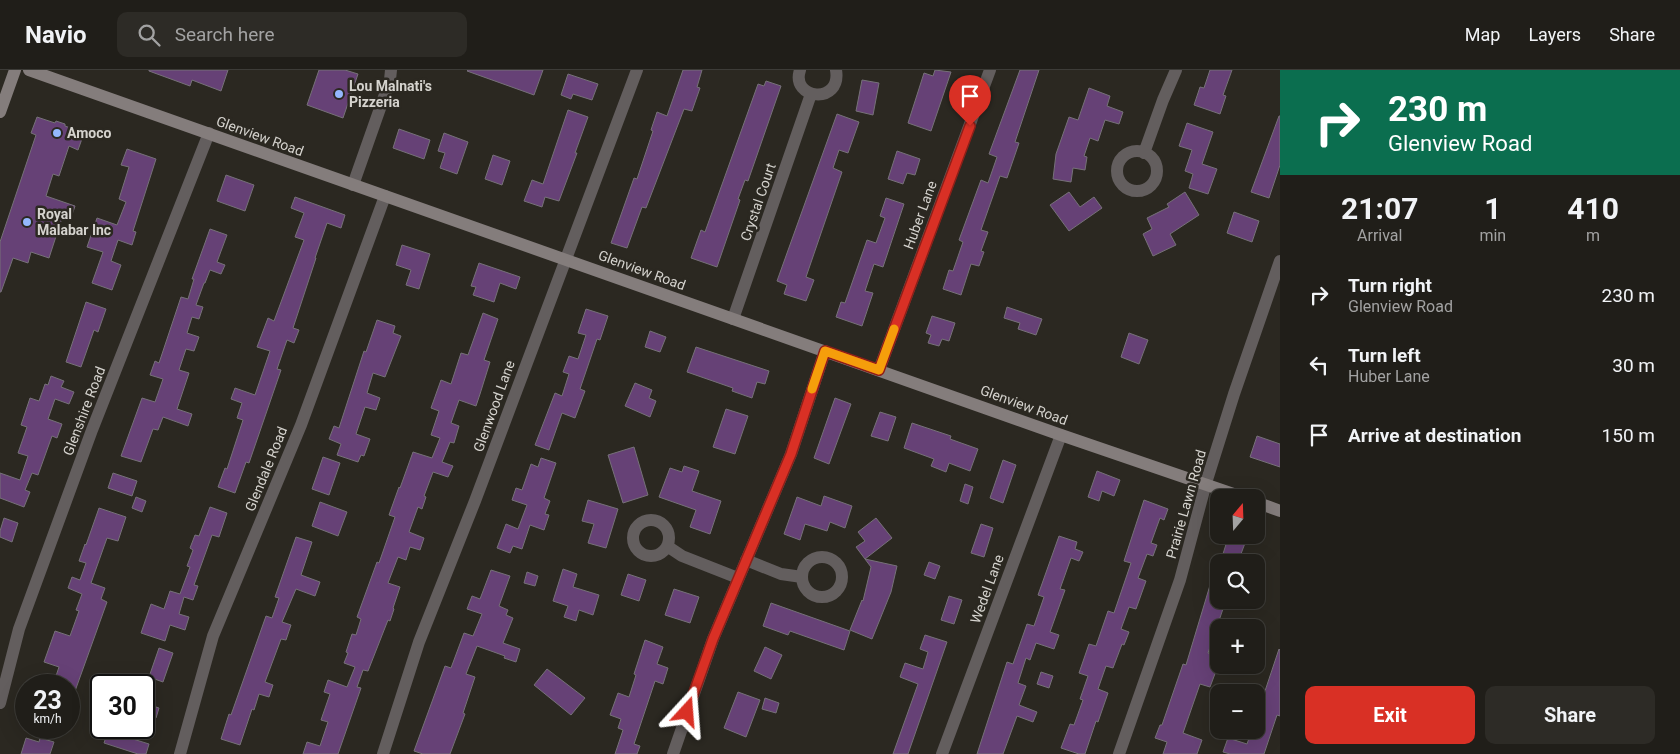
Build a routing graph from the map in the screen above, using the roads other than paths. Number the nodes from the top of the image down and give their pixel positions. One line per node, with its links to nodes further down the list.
1 (15, 70): 10 (main road)
2 (29, 70): 11 (main road, Glenview Road)
3 (391, 70): 13 (street)
4 (637, 70): 15 (street, Glenwood Lane)
5 (800, 70): 9 (street)
6 (836, 70): 9 (street)
7 (990, 70): 19 (street, Huber Lane)
8 (1176, 70): 12 (street)
9 (811, 94): 17 (street, Crystal Court)
10 (0, 112)
11 (209, 134): 13 (main road, Glenview Road); 29 (street, Glenshire Road)
12 (1144, 153)
13 (353, 185): 14 (main road, Glenview Road)
14 (385, 196): 15 (main road, Glenview Road); 30 (street, Glendale Road)
15 (565, 259): 17 (main road, Glenview Road); 31 (street, Glenwood Lane)
16 (1280, 261): 21 (street, Prairie Lawn Road)
17 (733, 319): 18 (main road, Glenview Road)
18 (825, 351): 19 (main road, Glenview Road); 26 (street)
19 (879, 370): 20 (main road, Glenview Road)
20 (1061, 435): 21 (main road, Glenview Road); 33 (street, Wedel Lane)
21 (1206, 483): 22 (main road, Glenview Road); 34 (street, Prairie Lawn Road)
22 (1222, 489)
23 (1265, 505): 24 (main road)
24 (1280, 511)
25 (667, 546): 28 (street)
26 (746, 560): 27 (street); 28 (street)
27 (802, 577)
28 (738, 578): 32 (street)
29 (0, 702)
30 (180, 754)
31 (383, 754)
32 (673, 754)
33 (942, 754)
34 (1119, 754)

